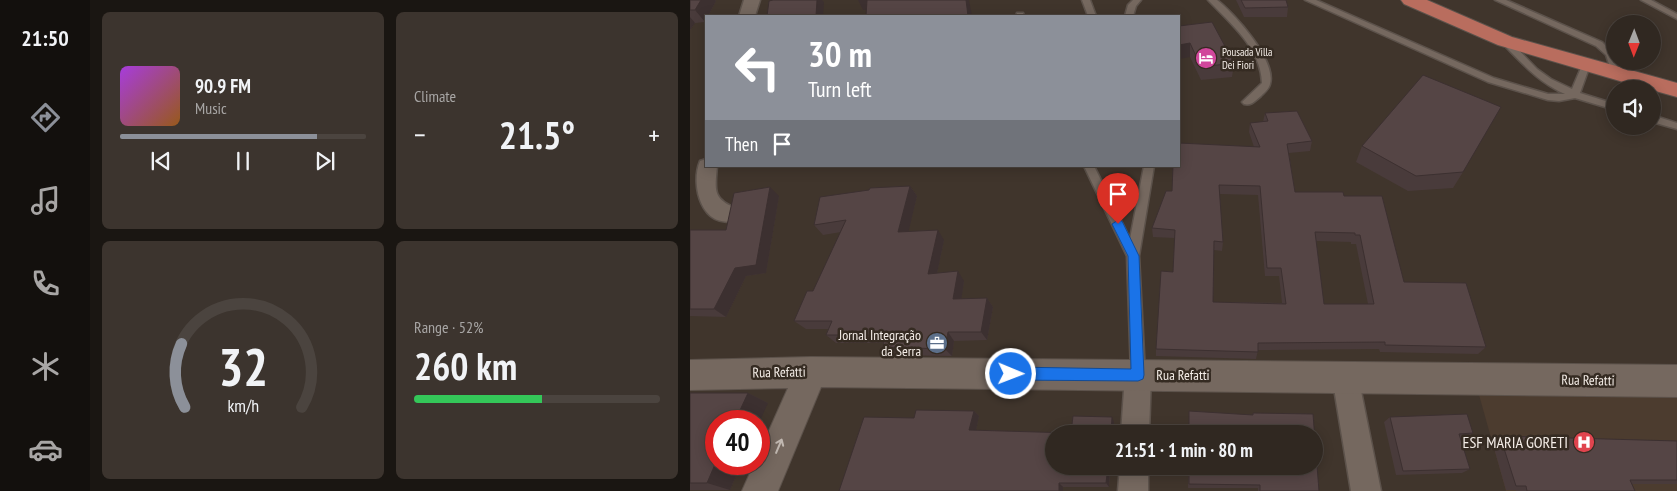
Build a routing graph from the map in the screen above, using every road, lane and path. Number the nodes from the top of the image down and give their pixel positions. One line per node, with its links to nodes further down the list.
1 (752, 0): 9 (street)
2 (1086, 0): 10 (lane)
3 (1137, 0): 11 (lane)
4 (1212, 0): 18 (lane)
5 (1309, 0): 17 (lane)
6 (1411, 0): 13 (highway)
7 (1498, 0): 15 (lane)
8 (1645, 0): 12 (lane)
9 (747, 15)
10 (1092, 15)
11 (1129, 15)
12 (1677, 17)
13 (1505, 41): 14 (highway); 17 (lane)
14 (1586, 64): 15 (highway); 17 (lane)
15 (1616, 74): 16 (highway)
16 (1677, 90)
17 (1574, 95): 19 (lane)
18 (1247, 102)
19 (1606, 104)
20 (1661, 121): 21 (lane)
21 (1677, 126)
22 (707, 167): 25 (street)
23 (1090, 167): 26 (lane)
24 (1149, 167): 26 (lane)
25 (728, 214)
26 (1134, 256): 29 (lane)
27 (811, 372): 28 (street, Rua Refatti); 29 (street, Rua Refatti); 34 (street, one-way to 27)
28 (690, 375)
29 (1138, 375): 30 (street, Rua Refatti); 32 (street)
30 (1345, 376): 31 (street, Rua Refatti); 36 (street)
31 (1677, 381)
32 (1135, 425)
33 (1134, 475): 35 (street)
34 (760, 491)
35 (1133, 491)
36 (1366, 491)

